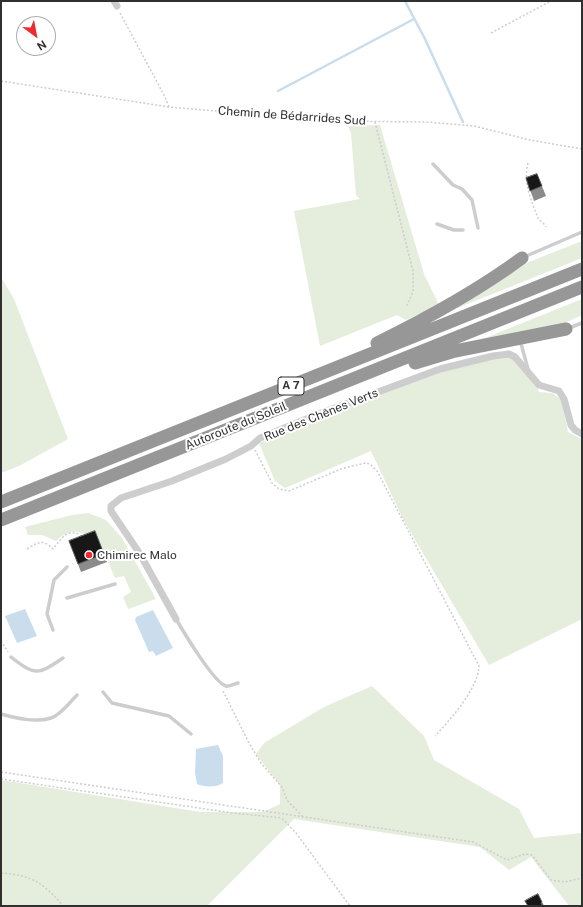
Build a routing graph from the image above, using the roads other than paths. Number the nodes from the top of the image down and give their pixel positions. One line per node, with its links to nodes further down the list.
1 (433, 164): 3 (lane)
2 (437, 224): 4 (lane)
3 (478, 228)
4 (463, 230)
5 (582, 232): 6 (lane)
6 (522, 258): 12 (highway)
7 (582, 269): 12 (highway, Autoroute du Soleil / A 7)
8 (582, 287): 14 (highway, Autoroute du Soleil / A 7)
9 (582, 323): 10 (lane)
10 (566, 329): 11 (highway)
11 (519, 338): 13 (lane); 14 (highway)
12 (333, 369): 16 (highway, Autoroute du Soleil / A 7)
13 (528, 370): 15 (street, Rue des Chênes Verts); 21 (street, Rue des Chênes Verts)
14 (339, 385): 17 (highway, Autoroute du Soleil / A 7)
15 (582, 434)
16 (1, 502)
17 (1, 520)
18 (67, 566): 22 (lane)
19 (115, 584): 20 (lane)
20 (67, 598)
21 (176, 619): 25 (lane)
22 (53, 630)
23 (11, 657): 24 (lane)
24 (63, 658)
25 (238, 684)
26 (103, 692): 29 (lane)
27 (77, 695): 28 (lane)
28 (1, 714)
29 (191, 734)

